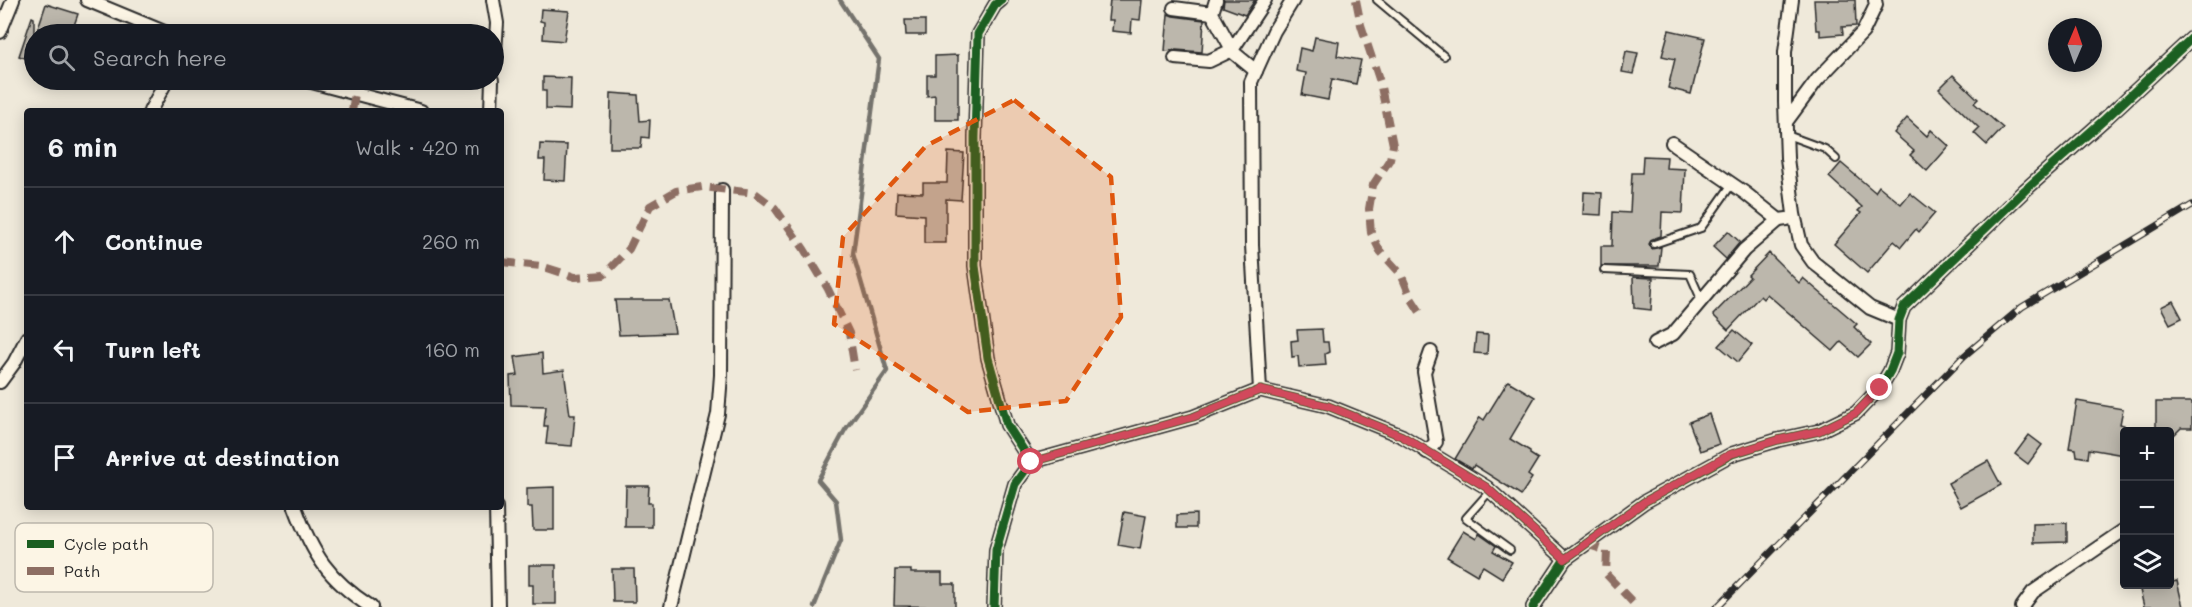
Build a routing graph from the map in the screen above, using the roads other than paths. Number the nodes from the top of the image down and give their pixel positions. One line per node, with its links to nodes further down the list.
1 (13, 0): 15 (street)
2 (87, 0): 13 (street)
3 (493, 0): 14 (street)
4 (1001, 0): 44 (street)
5 (1216, 0): 12 (street)
6 (1265, 0): 17 (street)
7 (1293, 0): 20 (street)
8 (1377, 0): 18 (lane)
9 (1792, 0): 27 (street)
10 (1875, 0): 27 (street)
11 (1174, 8): 12 (street)
12 (1212, 13): 17 (street)
13 (145, 24)
14 (497, 24)
15 (0, 32)
16 (2192, 38): 37 (street)
17 (1232, 50): 19 (street); 20 (street)
18 (1444, 56)
19 (1175, 58)
20 (1256, 71): 42 (street)
21 (161, 90): 24 (street)
22 (342, 90): 25 (street)
23 (492, 90): 26 (street)
24 (152, 108)
25 (410, 108)
26 (491, 108)
27 (1786, 128): 29 (lane); 32 (street)
28 (1672, 142): 30 (street)
29 (1836, 159)
30 (1732, 184): 33 (street); 34 (lane)
31 (722, 190): 53 (street)
32 (1795, 219): 33 (street); 37 (street)
33 (1779, 220): 36 (street)
34 (1654, 244)
35 (1604, 270): 36 (lane)
36 (1702, 300): 38 (street)
37 (1899, 320): 50 (street)
38 (1655, 343)
39 (24, 344): 41 (street)
40 (1431, 352): 43 (street)
41 (0, 382)
42 (1260, 390): 43 (street); 44 (street)
43 (1428, 452): 45 (street)
44 (1031, 462): 54 (street)
45 (1490, 491): 49 (lane); 50 (street)
46 (297, 510): 51 (street)
47 (496, 510): 52 (street)
48 (2120, 533): 56 (street)
49 (1510, 550)
50 (1565, 559): 55 (street)
51 (371, 607)
52 (498, 607)
53 (672, 607)
54 (994, 607)
55 (1533, 607)
56 (2021, 607)

